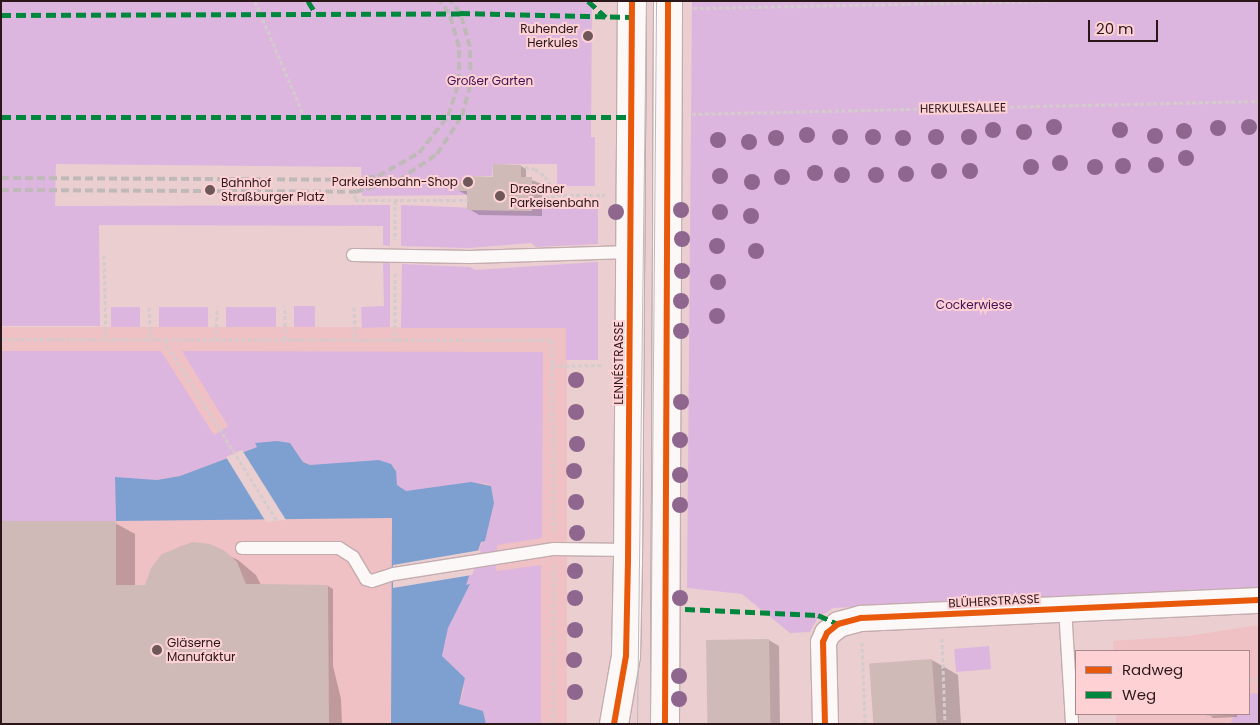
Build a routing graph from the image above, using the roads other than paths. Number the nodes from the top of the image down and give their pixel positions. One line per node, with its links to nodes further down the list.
1 (632, 1): 3 (main road, LENNÉSTRASSE)
2 (677, 4): 10 (main road)
3 (630, 252): 4 (lane); 6 (main road, LENNÉSTRASSE)
4 (353, 256)
5 (242, 548): 6 (lane)
6 (628, 550): 9 (main road, LENNÉSTRASSE)
7 (1259, 600): 8 (street, BLÜHERSTRASSE)
8 (1065, 608): 11 (street, BLÜHERSTRASSE); 12 (lane)
9 (614, 724)
10 (665, 724)
11 (825, 724)
12 (1072, 724)

